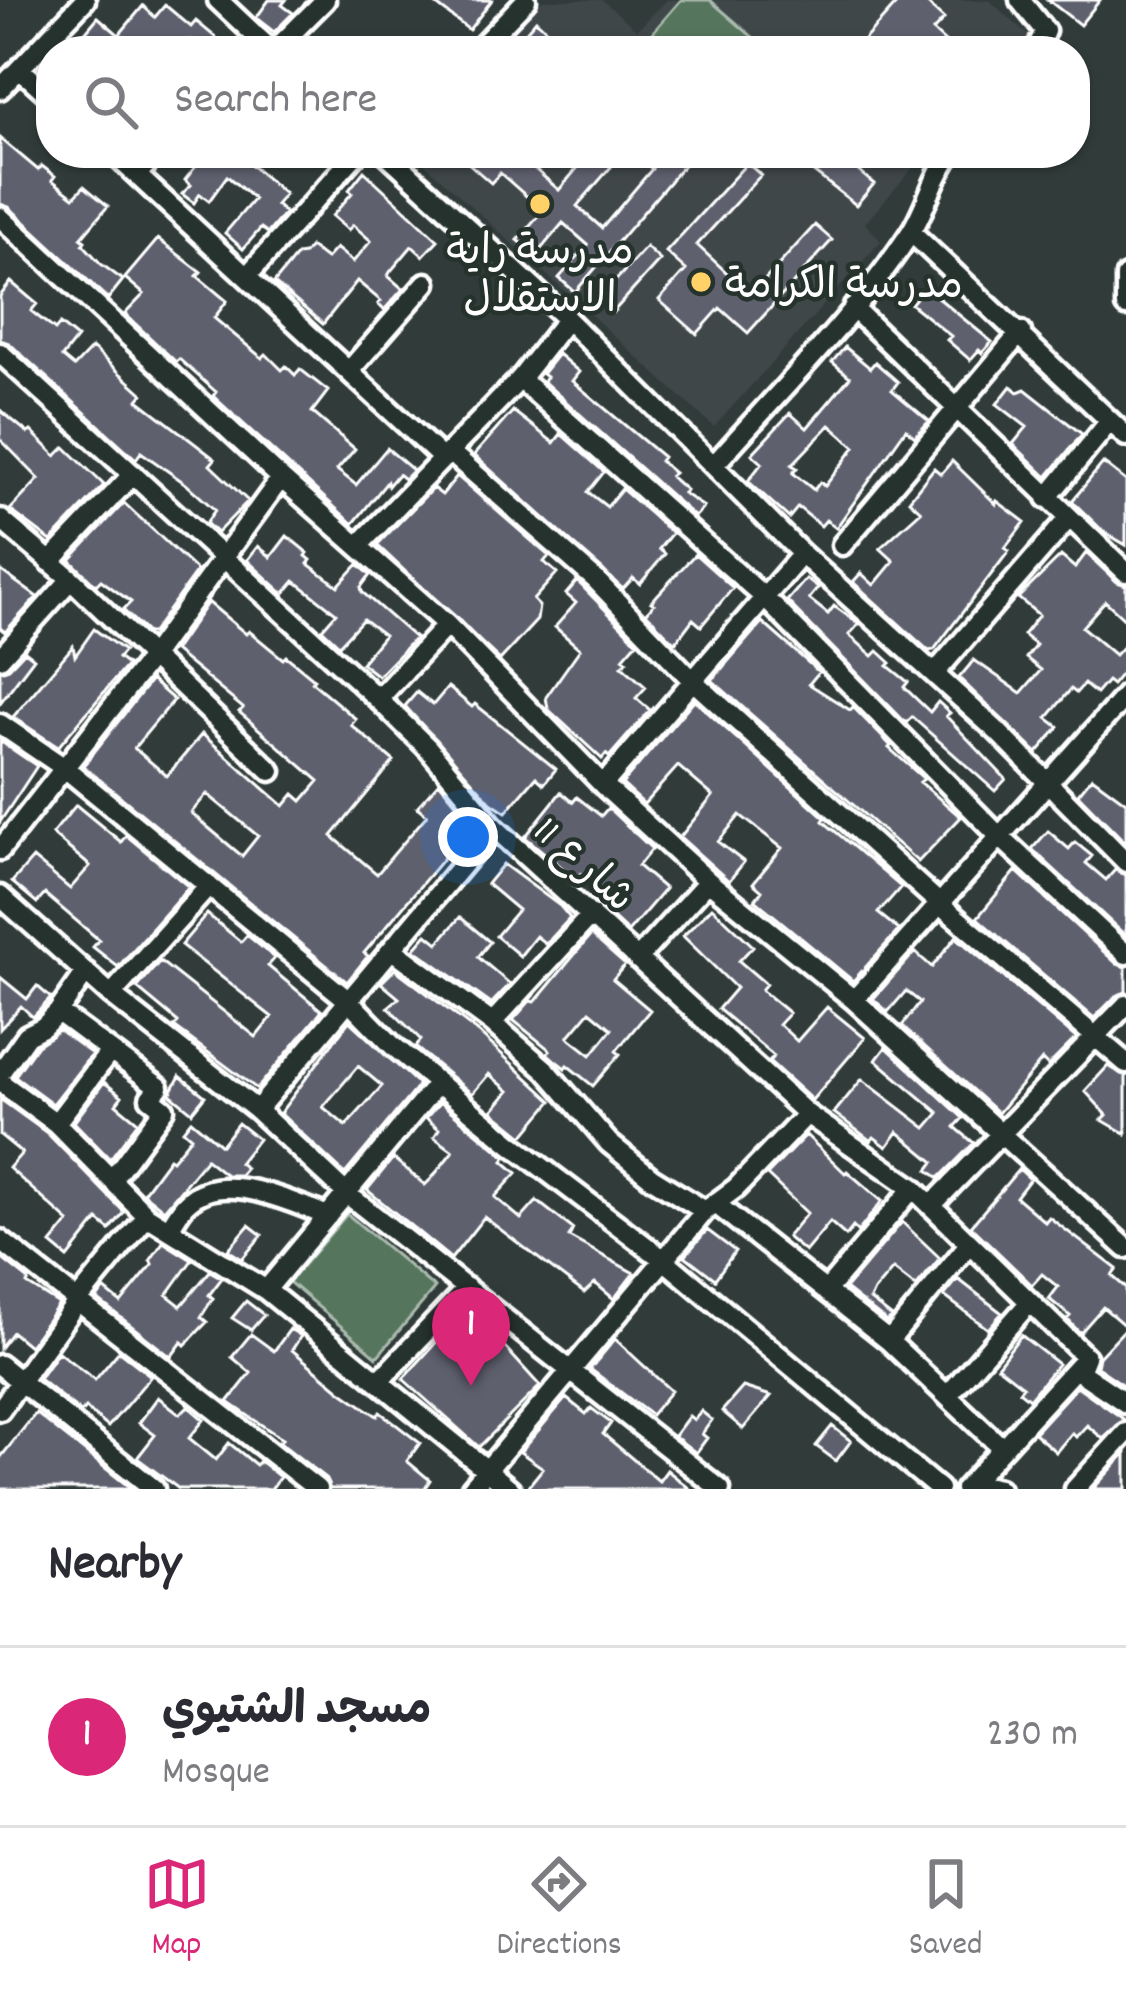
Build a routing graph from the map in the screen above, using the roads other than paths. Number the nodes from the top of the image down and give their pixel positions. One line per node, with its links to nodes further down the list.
1 (85, 0): 6 (street)
2 (218, 0): 7 (street)
3 (325, 0): 8 (street)
4 (526, 0): 9 (street)
5 (1020, 0): 10 (street)
6 (51, 36)
7 (257, 36)
8 (288, 36)
9 (491, 36)
10 (1043, 36)
11 (36, 52): 12 (street)
12 (20, 69): 13 (street); 14 (street)
13 (36, 83)
14 (0, 89)
15 (129, 168): 20 (street)
16 (142, 168): 20 (street)
17 (344, 168): 23 (street)
18 (402, 168): 28 (street)
19 (942, 168): 22 (street)
20 (136, 174): 23 (street)
21 (0, 217): 39 (street)
22 (911, 232): 27 (street); 29 (street)
23 (247, 276): 31 (street)
24 (1126, 276): 26 (street)
25 (426, 283): 31 (street)
26 (1126, 306)
27 (853, 308): 33 (street); 37 (street)
28 (567, 319): 32 (street); 37 (street)
29 (1021, 332): 33 (street); 34 (street)
30 (0, 352): 38 (street, شارع 11)
31 (349, 371): 36 (street)
32 (520, 380): 36 (street); 50 (street)
33 (958, 408): 40 (street); 43 (street)
34 (1110, 421): 35 (street); 40 (street)
35 (1126, 436)
36 (447, 455): 44 (street); 55 (street)
37 (716, 464): 45 (street)
38 (133, 475): 46 (street, شارع 11); 47 (street)
39 (281, 478): 44 (street); 46 (street)
40 (1047, 498): 42 (street)
41 (0, 519): 47 (street)
42 (1068, 519): 48 (street); 54 (street)
43 (842, 545)
44 (358, 546): 51 (street)
45 (802, 554): 50 (street); 54 (street)
46 (225, 559): 53 (street); 57 (street, شارع 11)
47 (50, 562): 49 (street)
48 (1126, 572)
49 (71, 579): 52 (street); 53 (street)
50 (764, 597): 55 (street); 64 (street)
51 (447, 625): 57 (street); 62 (street)
52 (3, 648)
53 (152, 656): 59 (street); 60 (street)
54 (934, 673): 61 (street)
55 (692, 680): 62 (street); 70 (street)
56 (1126, 695): 61 (street)
57 (378, 699): 63 (street, شارع 11)
58 (0, 724): 59 (street)
59 (66, 769): 65 (street); 68 (street)
60 (271, 771)
61 (1046, 781): 64 (street); 66 (street)
62 (603, 785): 67 (street)
63 (494, 827): 71 (street, شارع 11); 72 (street)
64 (999, 836): 70 (street); 73 (street)
65 (0, 850)
66 (1126, 862)
67 (708, 881): 74 (street); 77 (street)
68 (209, 886): 76 (street); 78 (street)
69 (0, 896): 75 (street)
70 (940, 904): 77 (street); 82 (street)
71 (591, 915): 74 (street, شارع 11); 81 (street)
72 (394, 950): 78 (street); 81 (street)
73 (1126, 954)
74 (638, 958): 88 (street, شارع 11)
75 (86, 972): 76 (street); 80 (street)
76 (111, 995): 87 (street)
77 (854, 1000): 90 (street)
78 (350, 1002): 86 (street); 87 (street)
79 (1126, 1005): 82 (street)
80 (58, 1012): 83 (street); 85 (street)
81 (492, 1023): 95 (street)
82 (1096, 1038): 84 (street); 90 (street)
83 (109, 1053): 89 (street); 91 (street)
84 (1126, 1063)
85 (0, 1077): 89 (street)
86 (438, 1083): 93 (street); 102 (street)
87 (256, 1110): 93 (street)
88 (807, 1114): 92 (street, شارع 11); 95 (street)
89 (56, 1123): 91 (street)
90 (1002, 1133): 94 (street); 101 (street)
91 (113, 1178): 96 (street)
92 (913, 1188): 94 (street, شارع 11); 105 (street)
93 (347, 1193): 97 (street); 103 (street)
94 (931, 1206): 100 (street, شارع 11)
95 (711, 1208): 102 (street); 105 (street)
96 (147, 1216): 98 (street); 106 (street)
97 (328, 1216): 98 (street); 104 (street)
98 (170, 1227): 104 (street)
99 (0, 1240): 106 (street)
100 (969, 1244): 107 (street, شارع 11); 108 (street)
101 (1126, 1248)
102 (664, 1260): 111 (street); 121 (street)
103 (467, 1288): 111 (street); 113 (street)
104 (266, 1290): 113 (street)
105 (826, 1291): 108 (street)
106 (79, 1299): 112 (street); 120 (street)
107 (1029, 1303): 109 (street, شارع 11); 114 (street)
108 (890, 1341): 114 (street)
109 (1086, 1357): 115 (street, شارع 11); 118 (street)
110 (0, 1365): 112 (street)
111 (574, 1370): 119 (street); 128 (street)
112 (18, 1380): 116 (street); 123 (street)
113 (380, 1380): 119 (street)
114 (949, 1394): 118 (street)
115 (1126, 1403)
116 (0, 1410)
117 (1126, 1433): 131 (street)
118 (1002, 1448): 122 (street)
119 (486, 1469): 126 (street); 127 (street)
120 (297, 1473): 124 (street); 125 (street)
121 (913, 1482): 129 (street)
122 (968, 1486): 130 (street)
123 (154, 1489)
124 (283, 1489)
125 (317, 1489)
126 (471, 1489)
127 (510, 1489)
128 (720, 1489)
129 (939, 1489)
130 (999, 1489)
131 (1075, 1489)

